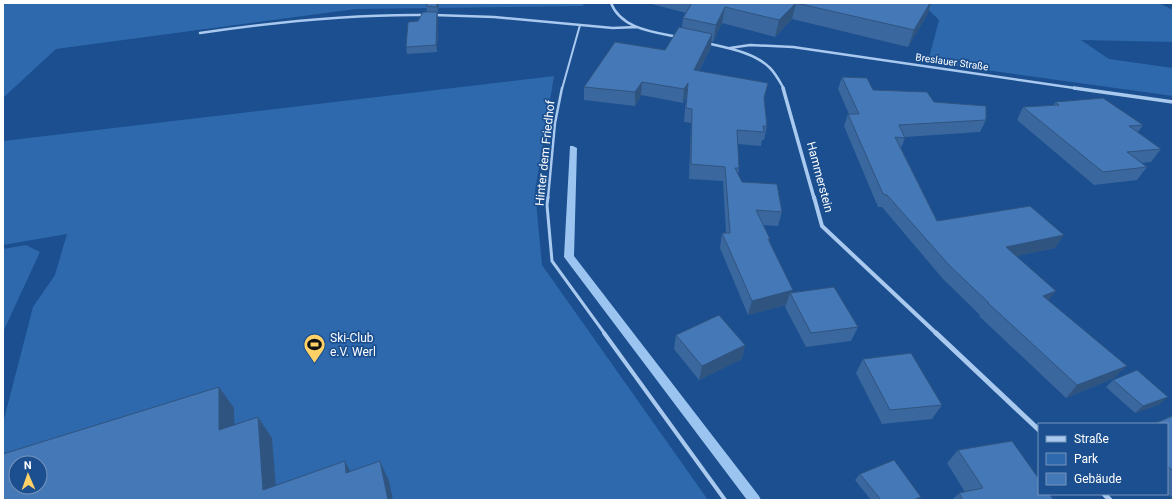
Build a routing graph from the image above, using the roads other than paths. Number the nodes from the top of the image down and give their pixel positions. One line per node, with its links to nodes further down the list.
1 (611, 3): 3 (street)
2 (580, 26): 3 (street); 4 (street); 10 (lane, Hinter dem Friedhof)
3 (637, 27): 5 (street)
4 (200, 33)
5 (682, 38)
6 (705, 43): 7 (street, Hammerstein)
7 (728, 48): 8 (street, Breslauer Straße); 9 (street, Hammerstein)
8 (1173, 102)
9 (1038, 429)
10 (725, 500)

